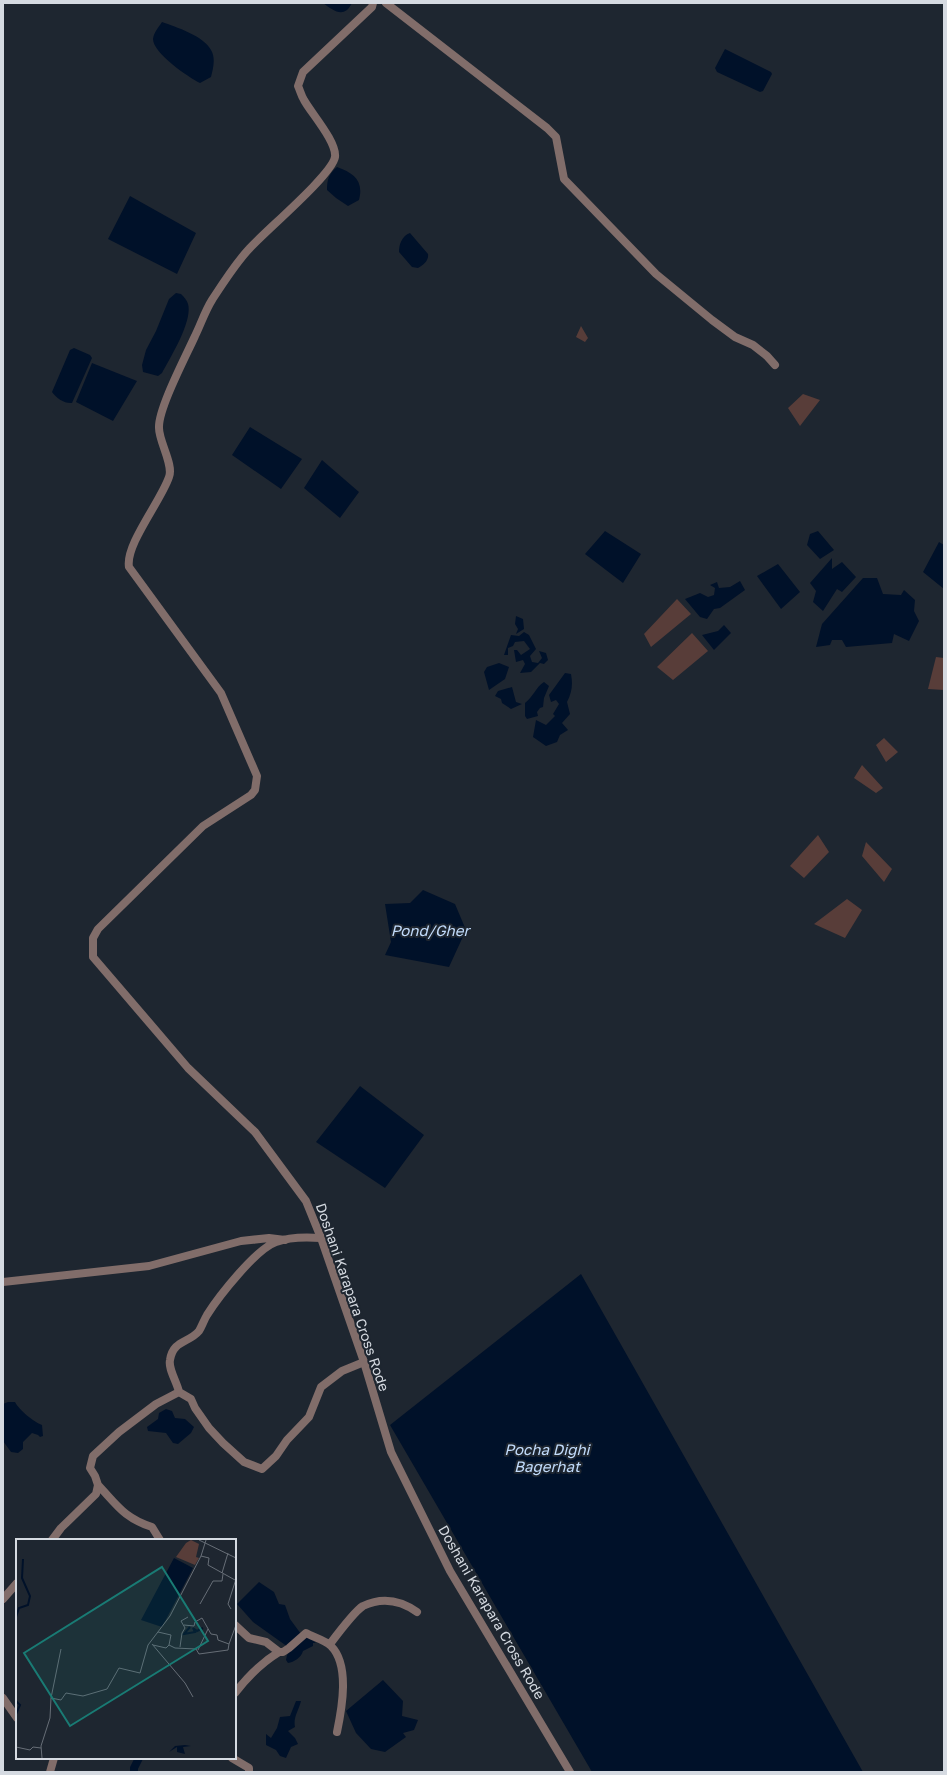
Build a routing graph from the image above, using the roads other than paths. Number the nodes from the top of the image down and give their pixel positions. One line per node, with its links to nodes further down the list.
1 (373, 3): 4 (street, Doshani Karapara Cross Rode)
2 (386, 3): 3 (street)
3 (775, 365)
4 (321, 1238): 5 (street); 7 (street, Doshani Karapara Cross Rode)
5 (285, 1240): 6 (street); 8 (street)
6 (3, 1282)
7 (364, 1362): 8 (street); 26 (street, Doshani Karapara Cross Rode)
8 (180, 1392): 9 (street)
9 (98, 1485): 10 (street); 11 (street)
10 (53, 1539)
11 (159, 1539)
12 (16, 1584): 13 (street)
13 (3, 1599)
14 (417, 1612): 16 (street)
15 (236, 1626): 17 (street)
16 (330, 1644): 17 (street); 21 (street)
17 (279, 1652): 18 (street)
18 (236, 1692)
19 (3, 1698): 20 (street)
20 (16, 1717)
21 (337, 1732)
22 (54, 1759): 24 (street)
23 (234, 1759): 25 (street)
24 (50, 1772)
25 (249, 1772)
26 (570, 1772)

